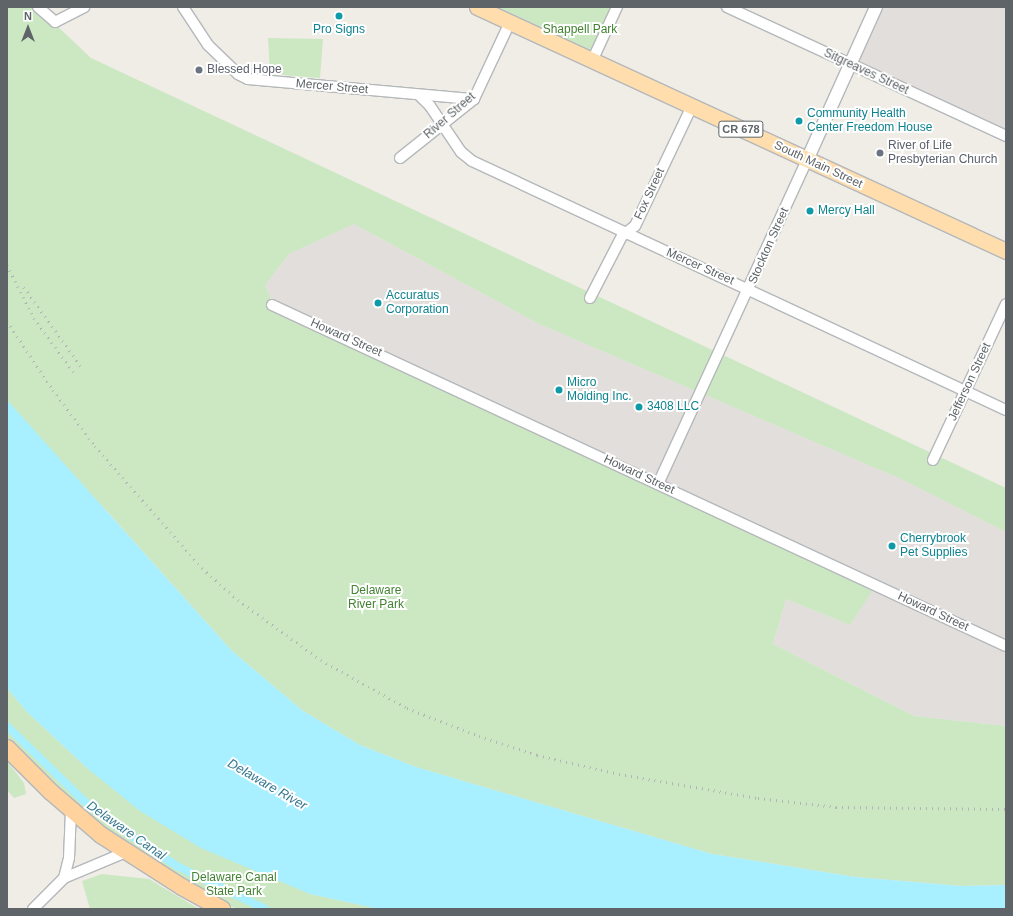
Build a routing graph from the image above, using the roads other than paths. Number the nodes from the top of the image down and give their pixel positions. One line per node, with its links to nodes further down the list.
1 (38, 7): 2 (street)
2 (84, 7)
3 (183, 7): 11 (street, Mercer Street)
4 (477, 7): 8 (main road, South Main Street / CR 678)
5 (617, 7): 9 (street)
6 (727, 7): 10 (street, Sitgreaves Street)
7 (876, 7): 10 (street, Stockton Street)
8 (510, 22): 9 (main road, South Main Street / CR 678); 12 (street, River Street)
9 (592, 61): 13 (main road, South Main Street / CR 678)
10 (850, 64): 15 (street, Sitgreaves Street); 17 (street, Stockton Street)
11 (419, 95): 12 (street, Mercer Street); 14 (street, Mercer Street)
12 (474, 99): 14 (street, River Street)
13 (692, 106): 17 (main road, South Main Street / CR 678); 18 (street, Fox Street)
14 (442, 125): 16 (street, River Street); 18 (street, Mercer Street)
15 (1006, 136)
16 (400, 158)
17 (807, 160): 19 (main road, South Main Street / CR 678); 20 (street, Stockton Street)
18 (625, 233): 20 (street, Mercer Street); 21 (street, Fox Street)
19 (1006, 251)
20 (749, 289): 24 (street, Mercer Street); 27 (street, Stockton Street)
21 (590, 298)
22 (1006, 304): 24 (street, Jefferson Street)
23 (272, 305): 27 (street, Howard Street)
24 (966, 391): 25 (street, Mercer Street); 26 (street, Jefferson Street)
25 (1006, 410)
26 (933, 460)
27 (658, 484): 28 (street, Howard Street)
28 (1006, 646)
29 (7, 748): 30 (highway)
30 (72, 810): 31 (highway); 32 (street)
31 (126, 852): 32 (street); 34 (highway)
32 (64, 878): 33 (street)
33 (33, 909)
34 (222, 909)

